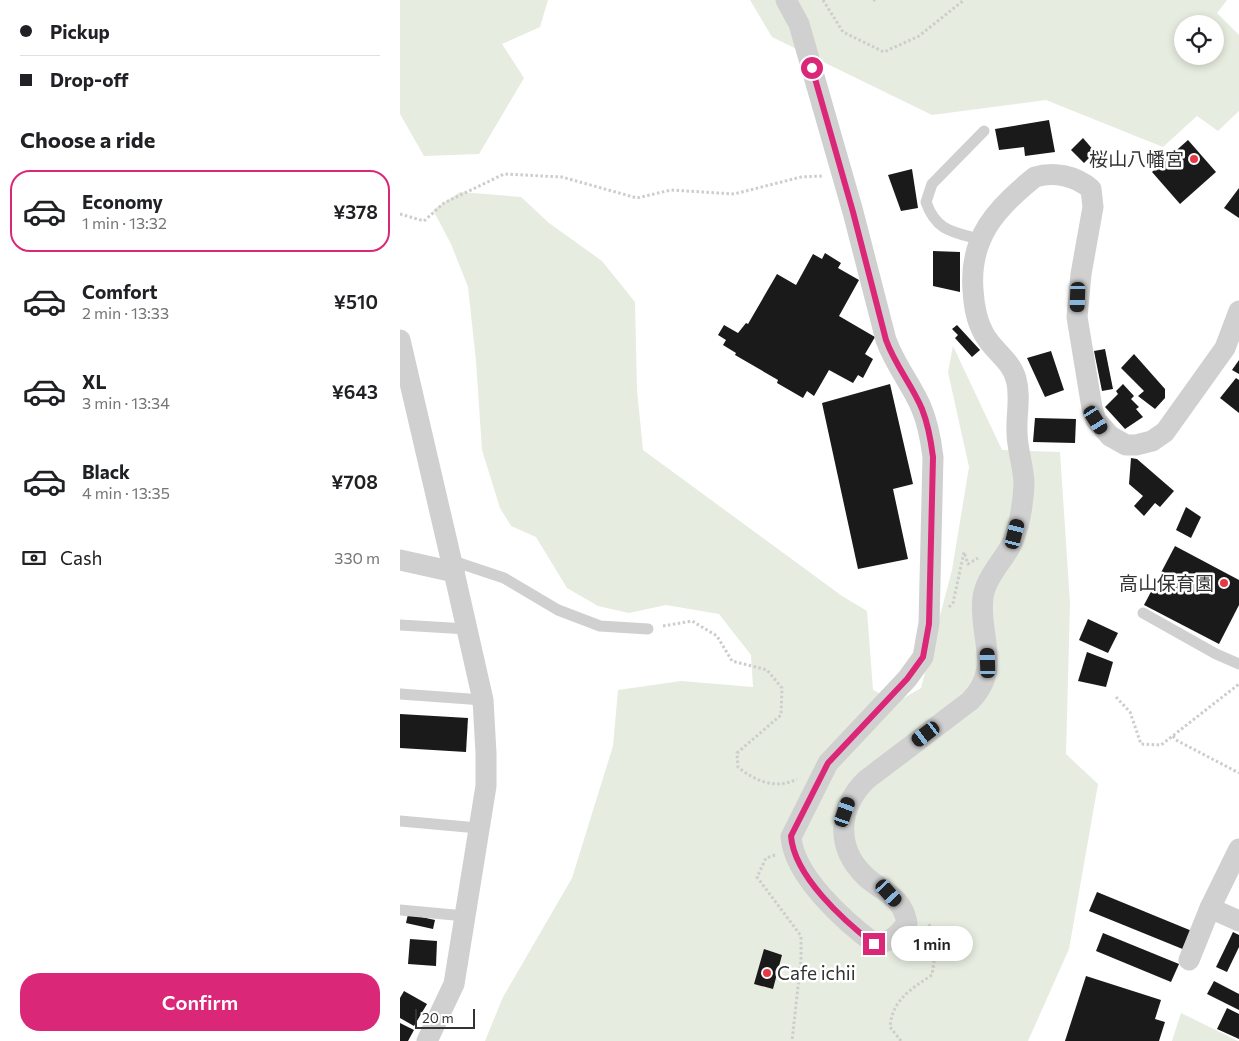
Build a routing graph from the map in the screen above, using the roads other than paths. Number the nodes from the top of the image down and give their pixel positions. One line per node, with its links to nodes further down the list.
1 (786, 0): 3 (street)
2 (984, 131): 3 (lane)
3 (979, 239): 4 (street)
4 (1239, 311)
5 (400, 340): 7 (street)
6 (400, 560): 7 (street)
7 (453, 567): 10 (street); 11 (lane)
8 (1143, 613): 12 (lane)
9 (400, 625): 10 (lane)
10 (467, 629): 14 (street)
11 (648, 629)
12 (1239, 664)
13 (400, 694): 14 (lane)
14 (483, 700): 16 (street)
15 (400, 821): 16 (lane)
16 (478, 828): 20 (street)
17 (1239, 850): 18 (street)
18 (1210, 908): 21 (street); 22 (street)
19 (400, 910): 20 (lane)
20 (465, 916): 23 (street)
21 (1239, 922)
22 (1190, 960)
23 (427, 1041)

